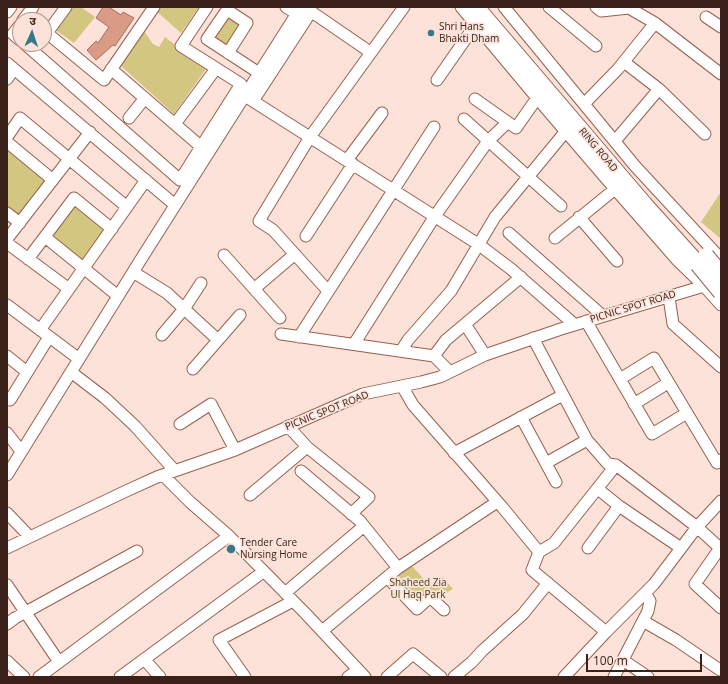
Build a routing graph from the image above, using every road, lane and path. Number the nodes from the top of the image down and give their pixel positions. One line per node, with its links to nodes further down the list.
1 (11, 7): 15 (street)
2 (66, 7): 26 (street)
3 (154, 7): 26 (street)
4 (207, 7): 52 (street)
5 (286, 7): 14 (street)
6 (404, 7): 22 (street)
7 (461, 7): 18 (street)
8 (476, 7): 79 (highway, RING ROAD)
9 (491, 7): 79 (highway, RING ROAD)
10 (504, 7): 37 (street)
11 (549, 7): 20 (street)
12 (596, 7): 17 (street)
13 (228, 8): 23 (street); 23 (street)
14 (303, 10): 22 (street); 28 (street); 34 (street)
15 (7, 12)
16 (706, 17): 19 (street)
17 (655, 23): 24 (street); 29 (street)
18 (476, 24): 31 (street); 35 (street)
19 (721, 27)
20 (596, 46)
21 (34, 52): 52 (street)
22 (370, 52): 48 (street)
23 (228, 53): 28 (street)
24 (624, 62): 32 (street); 37 (street)
25 (11, 66): 30 (street); 45 (street)
26 (111, 68): 33 (street)
27 (212, 74): 42 (street)
28 (259, 74): 34 (street)
29 (721, 74)
30 (7, 79)
31 (437, 80)
32 (659, 89): 46 (street); 50 (street)
33 (145, 98): 39 (street); 42 (street)
34 (249, 98): 48 (street); 52 (street)
35 (537, 98): 41 (street); 44 (street)
36 (475, 99): 41 (street)
37 (584, 104): 50 (street)
38 (382, 113): 54 (street)
39 (130, 118)
40 (464, 119): 49 (street)
41 (507, 123): 49 (street)
42 (175, 124): 52 (street)
43 (434, 126): 59 (street)
44 (566, 131): 55 (street); 58 (street)
45 (90, 132): 53 (street); 57 (street)
46 (705, 134)
47 (7, 137): 53 (street)
48 (310, 137): 54 (street); 75 (street)
49 (488, 141): 55 (street); 64 (street)
50 (615, 141): 79 (street)
51 (7, 142): 56 (street)
52 (205, 150): 60 (street)
53 (69, 159): 56 (street); 62 (street)
54 (350, 162): 59 (street); 69 (street)
55 (528, 176): 61 (street); 74 (street)
56 (53, 180): 66 (street)
57 (146, 180): 60 (street); 62 (street)
58 (615, 188): 65 (street); 79 (street)
59 (394, 189): 64 (street); 89 (street)
60 (175, 205): 81 (street)
61 (561, 206)
62 (127, 207): 67 (street)
63 (7, 213): 66 (street)
64 (435, 216): 74 (street); 108 (street)
65 (579, 217): 71 (street); 78 (street)
66 (20, 222): 72 (street)
67 (112, 228): 70 (street); 80 (street)
68 (509, 233): 97 (street)
69 (306, 236)
70 (45, 237): 77 (street); 80 (street)
71 (556, 238)
72 (7, 239)
73 (7, 244): 77 (street)
74 (478, 244): 83 (street); 109 (street)
75 (294, 254): 88 (street); 89 (street)
76 (224, 255): 88 (street)
77 (28, 259): 87 (street)
78 (617, 260)
79 (706, 261): 82 (highway, RING ROAD, bridge); 86 (street); 90 (highway, RING ROAD, bridge)
80 (84, 268): 87 (street); 91 (street)
81 (133, 272): 91 (street); 95 (street)
82 (721, 274)
83 (521, 277): 99 (street); 100 (street)
84 (201, 283): 95 (street)
85 (721, 284): 86 (street, PICNIC SPOT ROAD)
86 (704, 286): 92 (street, PICNIC SPOT ROAD); 94 (street)
87 (69, 289): 101 (street)
88 (254, 289): 98 (street)
89 (328, 291): 105 (street)
90 (721, 292)
91 (118, 296): 112 (street)
92 (669, 297): 97 (street, PICNIC SPOT ROAD); 114 (street)
93 (7, 305): 101 (street)
94 (721, 306)
95 (184, 309): 103 (street); 107 (street)
96 (240, 315): 107 (street)
97 (603, 316): 99 (street, PICNIC SPOT ROAD)
98 (280, 318)
99 (580, 323): 106 (street, PICNIC SPOT ROAD); 119 (street)
100 (465, 324): 110 (street); 111 (street)
101 (40, 330): 104 (street)
102 (281, 334): 105 (street)
103 (162, 335)
104 (49, 337): 112 (street); 116 (street)
105 (299, 337): 108 (street)
106 (533, 338): 110 (street, PICNIC SPOT ROAD); 122 (street)
107 (218, 340): 115 (street)
108 (354, 344): 109 (street)
109 (402, 352): 111 (street)
110 (485, 355): 118 (street, PICNIC SPOT ROAD)
111 (434, 356): 118 (street)
112 (79, 359): 117 (street)
113 (8, 360): 116 (street)
114 (721, 367)
115 (193, 369)
116 (27, 372): 123 (street)
117 (70, 372): 133 (street); 138 (street)
118 (450, 372): 121 (street, PICNIC SPOT ROAD)
119 (620, 379): 120 (street); 124 (street)
120 (668, 383): 124 (street); 125 (street)
121 (402, 386): 128 (street, PICNIC SPOT ROAD); 134 (street)
122 (563, 395): 126 (street); 130 (street)
123 (10, 400)
124 (634, 404): 125 (street)
125 (687, 413): 135 (street)
126 (520, 418): 134 (street); 136 (street)
127 (180, 424): 132 (street)
128 (288, 426): 131 (street); 132 (street, PICNIC SPOT ROAD)
129 (7, 433): 133 (street)
130 (587, 440): 136 (street); 137 (street)
131 (307, 448): 144 (street); 149 (street)
132 (235, 450): 138 (street, PICNIC SPOT ROAD)
133 (21, 451): 140 (street)
134 (454, 453): 146 (street)
135 (721, 460)
136 (546, 463): 142 (street)
137 (616, 465): 143 (street); 151 (street)
138 (175, 470): 141 (street, PICNIC SPOT ROAD)
139 (300, 472): 149 (street)
140 (7, 475)
141 (163, 475): 152 (street); 153 (street, PICNIC SPOT ROAD)
142 (556, 482)
143 (598, 489): 147 (street); 159 (street)
144 (250, 495)
145 (721, 501): 151 (street)
146 (497, 502): 159 (street); 160 (street)
147 (620, 506): 155 (street); 156 (street)
148 (7, 513): 153 (street)
149 (351, 514): 150 (street)
150 (364, 526): 160 (street); 166 (street)
151 (697, 527): 156 (street); 157 (street)
152 (229, 536): 161 (street); 177 (street)
153 (30, 537): 154 (street, PICNIC SPOT ROAD)
154 (7, 548)
155 (588, 548)
156 (681, 548): 165 (street)
157 (720, 548): 167 (street)
158 (137, 551): 169 (street)
159 (539, 552): 163 (street)
160 (398, 568): 162 (street)
161 (263, 572): 166 (street); 174 (street)
162 (387, 577): 168 (street); 172 (street)
163 (548, 582): 173 (street); 188 (street)
164 (7, 585): 169 (street)
165 (645, 593): 170 (street); 173 (street)
166 (289, 597): 172 (street); 184 (street)
167 (721, 608)
168 (444, 610)
169 (25, 612): 171 (street); 177 (street)
170 (644, 620): 175 (street); 178 (street)
171 (7, 624)
172 (322, 631): 179 (street)
173 (606, 632): 189 (street)
174 (144, 659): 182 (street); 183 (street)
175 (623, 660): 190 (street); 191 (street)
176 (7, 661): 180 (street)
177 (59, 662): 181 (street)
178 (720, 672)
179 (362, 674): 185 (street)
180 (24, 677)
181 (39, 677)
182 (120, 677)
183 (160, 677)
184 (245, 677)
185 (348, 677)
186 (387, 677): 187 (street)
187 (441, 677)
188 (454, 677)
189 (564, 677)
190 (614, 677)
191 (648, 677)

